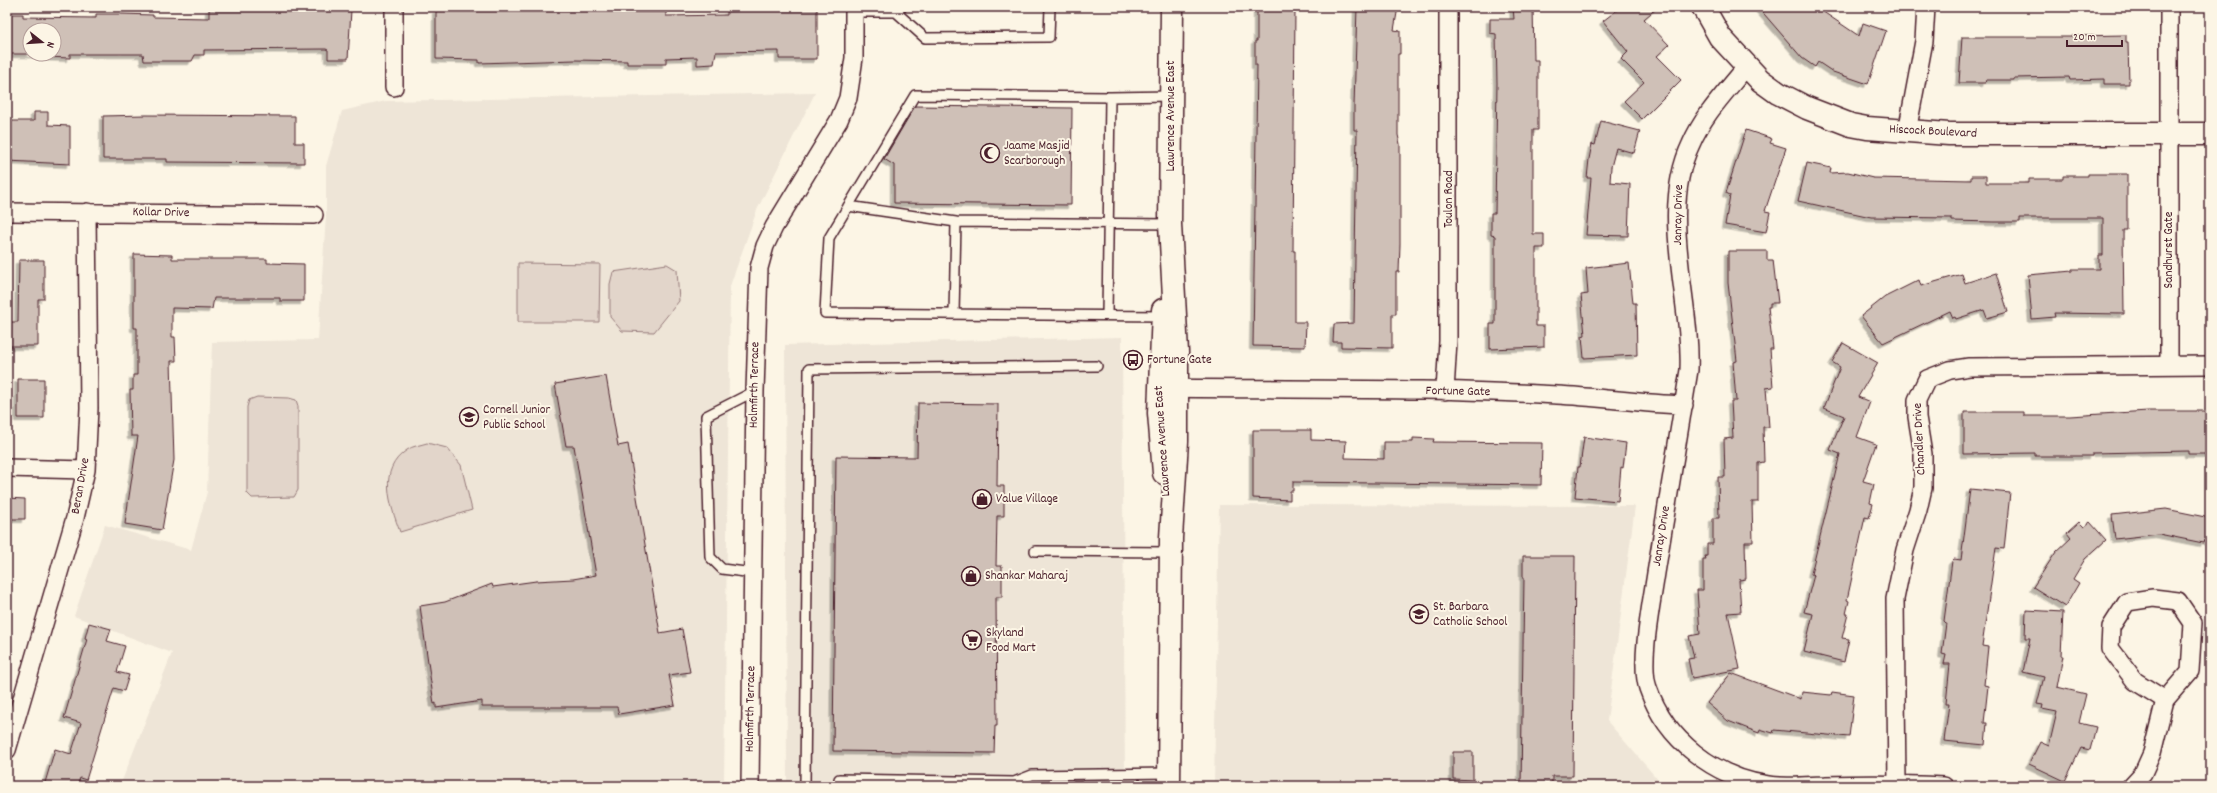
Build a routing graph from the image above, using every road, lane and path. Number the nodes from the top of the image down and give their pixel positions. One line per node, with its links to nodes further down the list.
1 (394, 7): 11 (street)
2 (1050, 7): 9 (lane)
3 (1172, 7): 12 (main road, Lawrence Avenue East)
4 (1448, 7): 32 (street, Toulon Road)
5 (1704, 7): 10 (main road, Hiscock Boulevard)
6 (1926, 7): 14 (street)
7 (2169, 7): 15 (street, Sandhurst Gate)
8 (854, 10): 9 (lane); 31 (street, Holmfirth Terrace)
9 (899, 10)
10 (1746, 67): 14 (main road, Hiscock Boulevard); 33 (street, Janray Drive)
11 (394, 86)
12 (1172, 96): 13 (lane); 23 (main road, Lawrence Avenue East)
13 (1110, 97): 17 (lane); 22 (lane)
14 (1907, 132): 15 (main road, Hiscock Boulevard)
15 (2170, 134): 16 (main road, Hiscock Boulevard); 27 (street, Sandhurst Gate)
16 (2210, 134)
17 (848, 206): 21 (lane); 24 (lane)
18 (7, 212): 19 (street, Kollar Drive)
19 (87, 212): 20 (street, Kollar Drive); 35 (street, Beran Drive)
20 (314, 215)
21 (956, 222): 22 (lane); 24 (lane)
22 (1109, 222): 23 (lane); 25 (lane)
23 (1170, 224): 26 (main road, Lawrence Avenue East); 30 (main road, Lawrence Avenue East)
24 (954, 314): 25 (lane)
25 (1107, 315): 26 (lane)
26 (1163, 316): 30 (main road, Lawrence Avenue East)
27 (2169, 365): 28 (street, Chandler Drive); 43 (street, Chandler Drive)
28 (2210, 365)
29 (1097, 366): 45 (lane)
30 (1168, 388): 32 (street, Fortune Gate); 36 (main road, Lawrence Avenue East)
31 (754, 391): 38 (street, Holmfirth Terrace); 38 (lane)
32 (1445, 391): 33 (street, Fortune Gate)
33 (1684, 405): 43 (street, Janray Drive)
34 (7, 468): 35 (street)
35 (86, 470): 40 (street, Beran Drive)
36 (1171, 545): 37 (lane); 42 (main road, Lawrence Avenue East)
37 (1035, 551)
38 (753, 573): 44 (street, Holmfirth Terrace)
39 (2165, 700): 39 (street); 47 (street)
40 (8, 740)
41 (839, 779): 42 (lane)
42 (1169, 780)
43 (1897, 784): 46 (street, Janray Drive)
44 (750, 786)
45 (805, 786)
46 (1944, 786)
47 (2131, 786)

